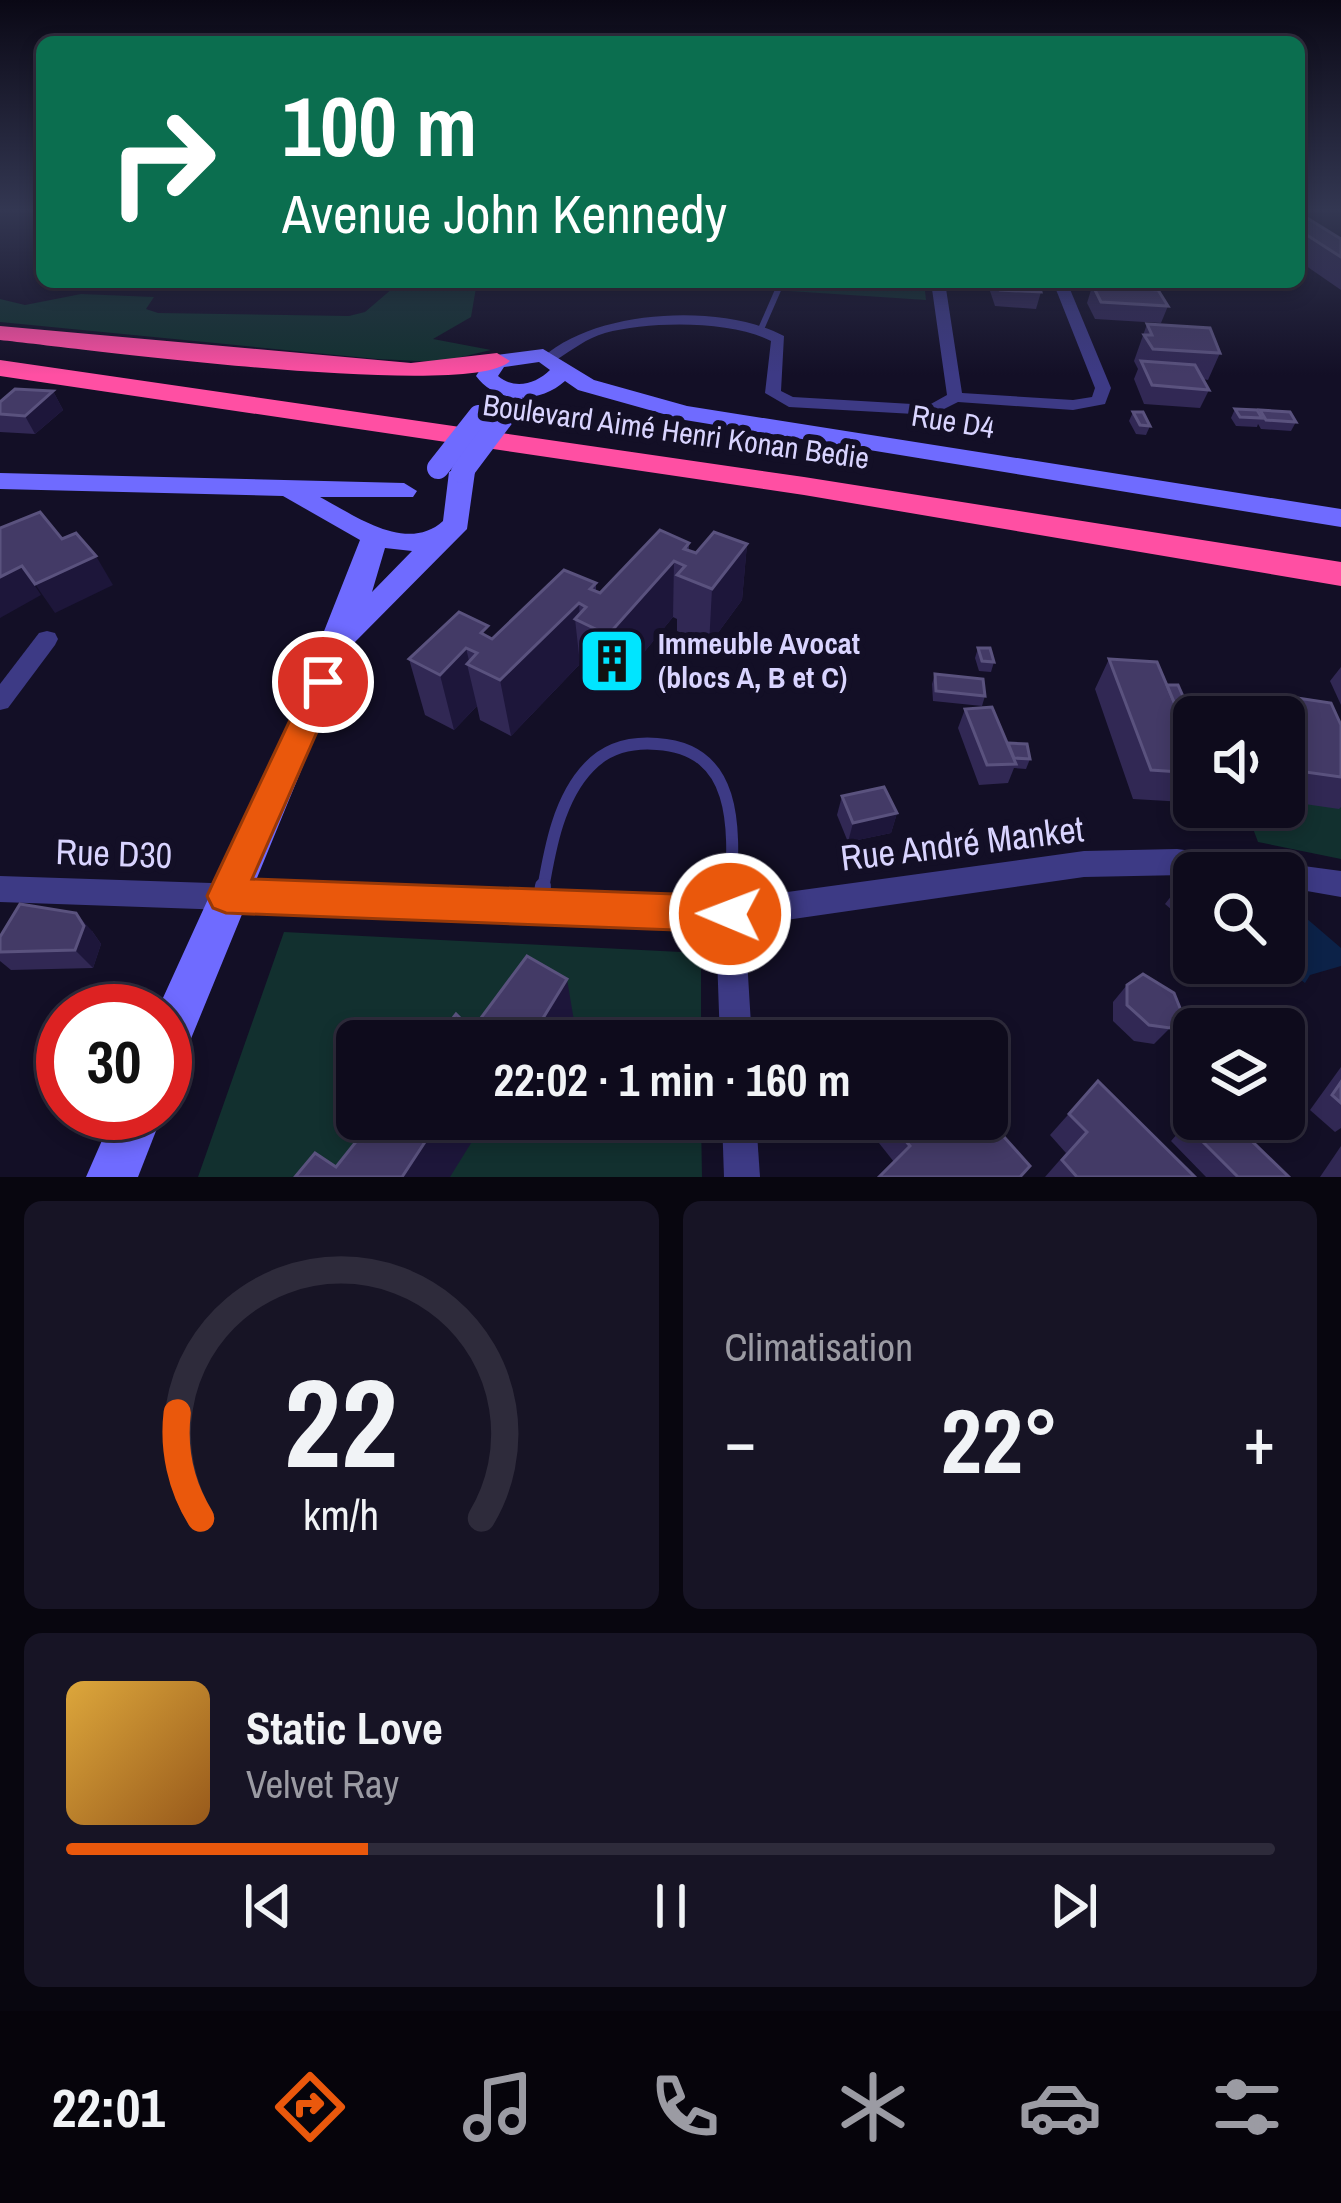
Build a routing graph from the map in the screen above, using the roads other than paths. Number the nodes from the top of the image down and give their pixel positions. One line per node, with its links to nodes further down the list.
1 (939, 288): 10 (street)
2 (1062, 288): 10 (street)
3 (778, 290): 4 (lane)
4 (761, 329): 7 (street); 10 (street)
5 (0, 333): 9 (highway)
6 (0, 352): 18 (highway, Boulevard Aimé Henri Konan Bedie)
7 (556, 364): 9 (main road); 9 (main road, Rue D4); 15 (main road, Rue D4)
8 (0, 368): 19 (highway, Boulevard Aimé Henri Konan Bedie)
9 (505, 388): 11 (main road, bridge)
10 (955, 397)
11 (451, 479): 14 (main road); 16 (main road)
12 (0, 481): 13 (main road)
13 (285, 490): 14 (main road); 17 (main road)
14 (410, 490): 17 (main road)
15 (1341, 518)
16 (447, 532): 17 (main road); 21 (main road)
17 (372, 533): 21 (main road)
18 (1341, 556)
19 (1341, 574)
20 (47, 639): 22 (street)
21 (343, 639): 27 (main road)
22 (0, 700)
23 (1173, 862): 29 (street, Rue André Manket)
24 (1305, 878): 25 (street, Rue André Manket)
25 (1341, 884)
26 (0, 889): 27 (street, Rue D30)
27 (226, 896): 28 (street, Rue André Manket); 30 (main road)
28 (540, 909): 29 (street, Rue André Manket); 29 (lane)
29 (730, 914): 31 (street)
30 (190, 984)
31 (735, 1020)
32 (128, 1140): 34 (main road)
33 (741, 1140): 35 (street)
34 (112, 1177)
35 (742, 1177)

